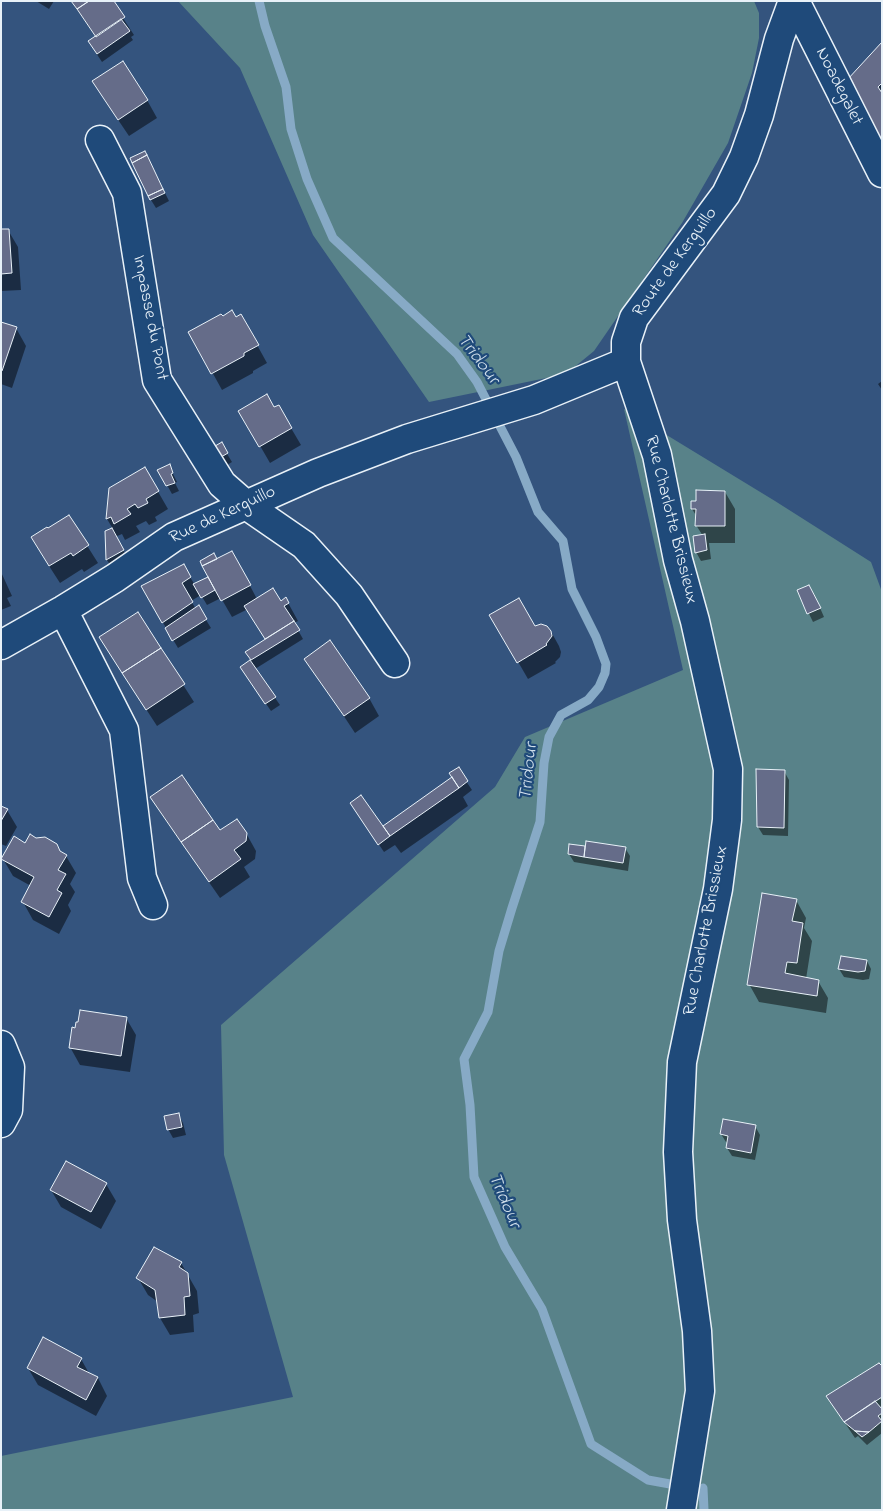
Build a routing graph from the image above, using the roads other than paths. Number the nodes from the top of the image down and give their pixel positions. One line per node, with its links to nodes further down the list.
1 (794, 1): 3 (street, Noadegalet); 4 (street, Route de Kerguillo)
2 (100, 140): 5 (street, Impasse du Pont)
3 (882, 173)
4 (626, 362): 5 (street, Rue de Kerguillo); 12 (street, Rue Charlotte Brissieux)
5 (246, 505): 6 (street, Rue de Kerguillo); 8 (street, Impasse du Pont)
6 (63, 610): 7 (street, Rue de Kerguillo); 9 (street)
7 (1, 645)
8 (394, 663)
9 (153, 905)
10 (1, 1045): 11 (street)
11 (1, 1122)
12 (681, 1510)

